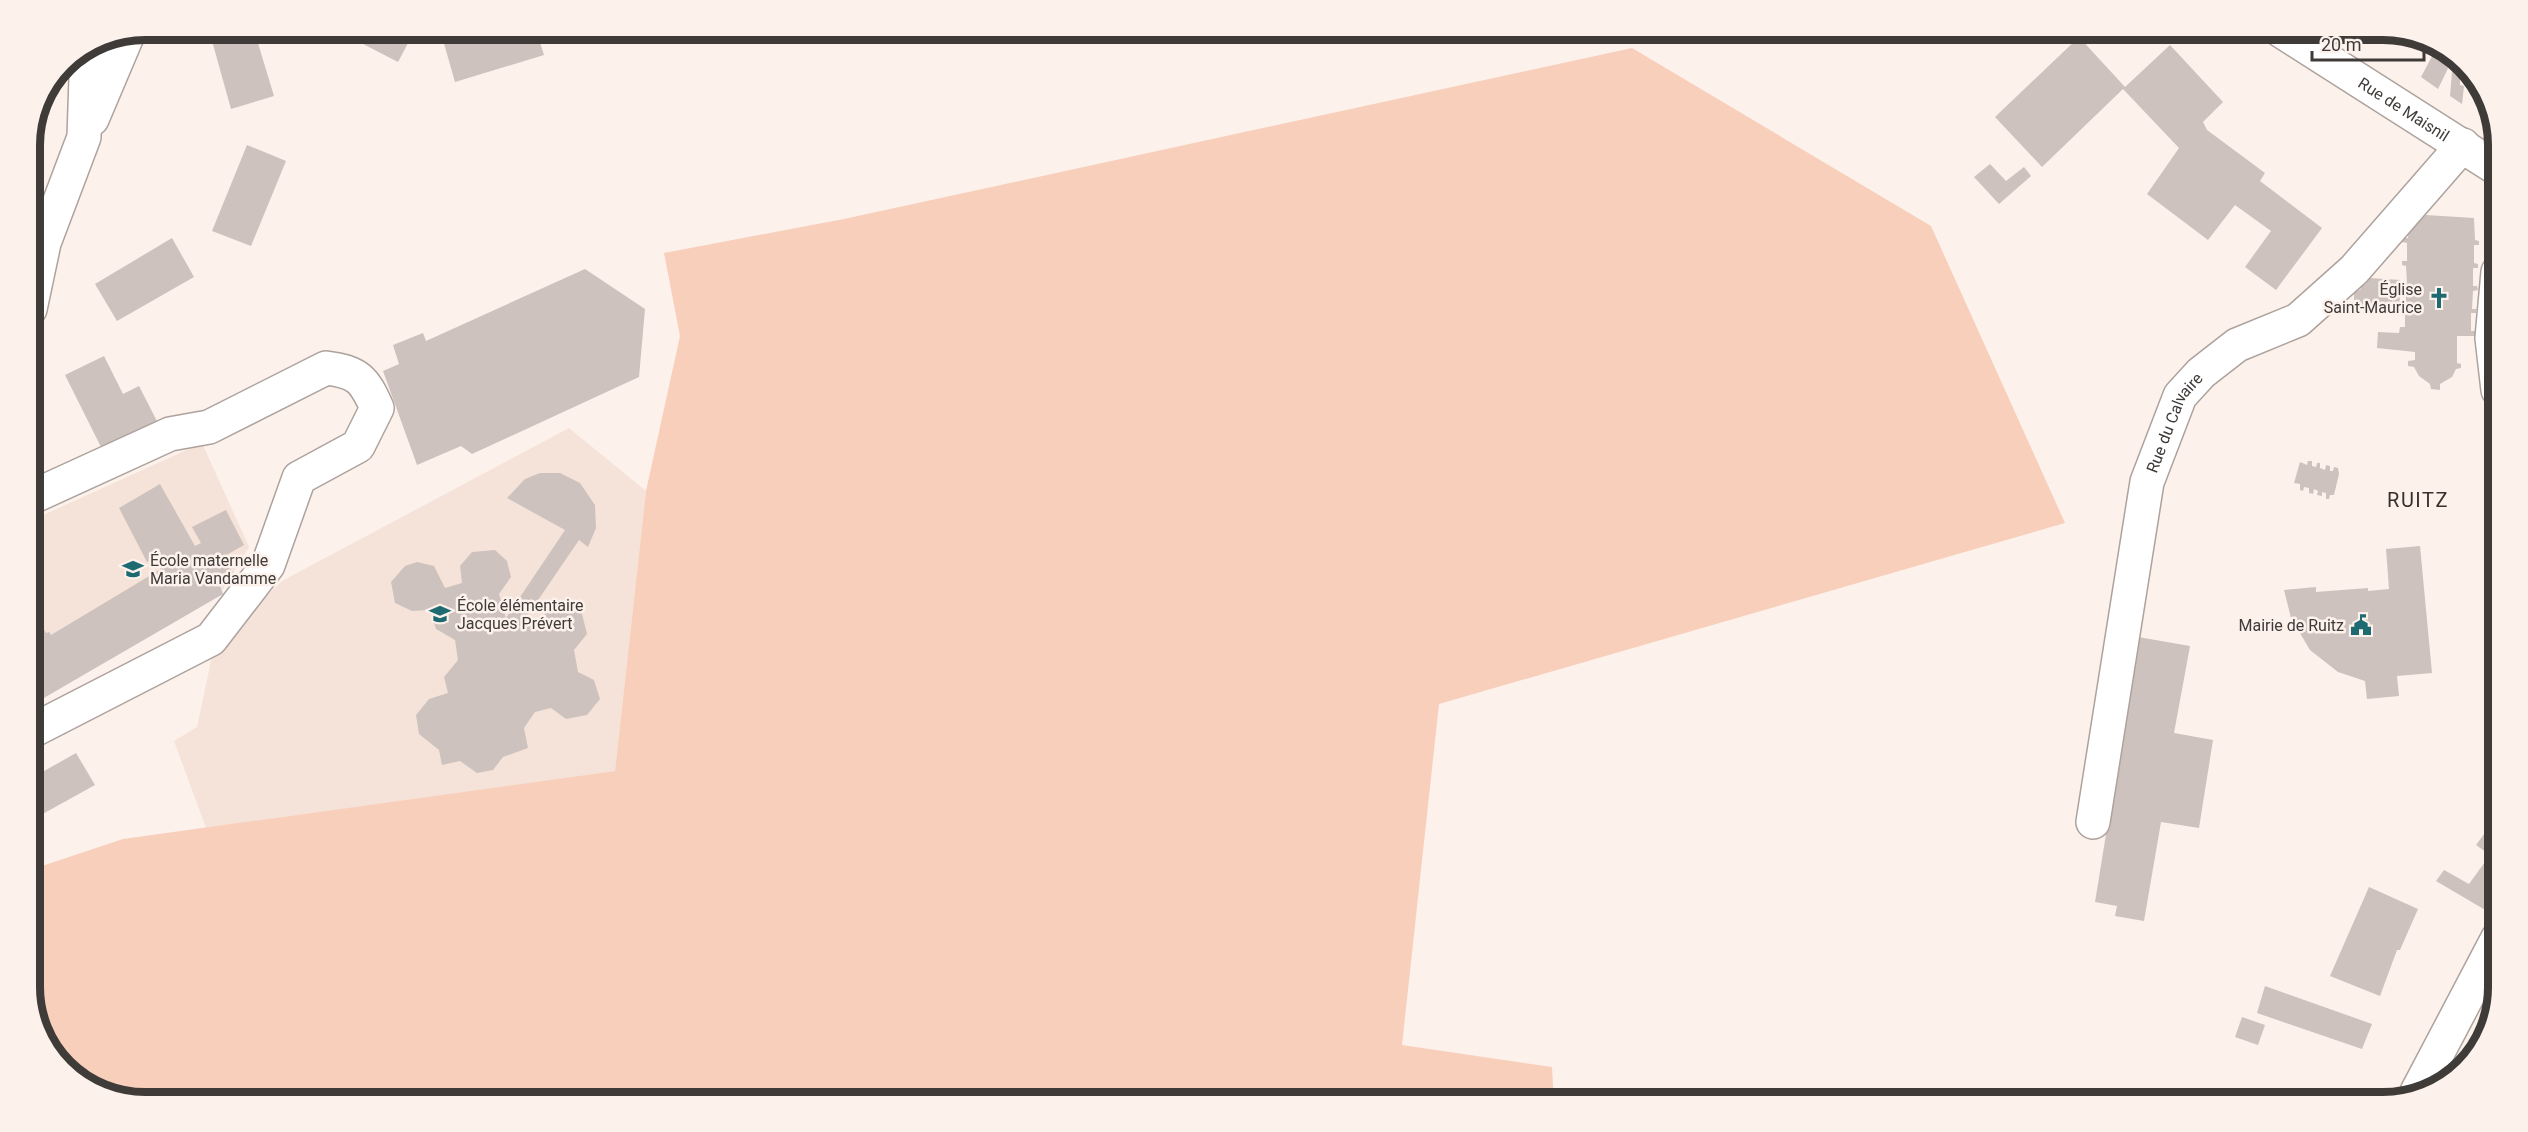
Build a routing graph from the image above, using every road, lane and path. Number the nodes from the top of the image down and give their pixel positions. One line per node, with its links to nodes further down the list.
1 (2296, 40): 5 (street, Rue de Maisnil)
2 (124, 43): 4 (street)
3 (87, 60): 4 (street)
4 (84, 137): 7 (street)
5 (2463, 145): 6 (street, Rue de Maisnil); 10 (street, Rue du Calvaire)
6 (2487, 161)
7 (41, 257)
8 (41, 493): 9 (street)
9 (41, 726)
10 (2093, 822)
11 (2488, 958): 12 (street)
12 (2424, 1083)

